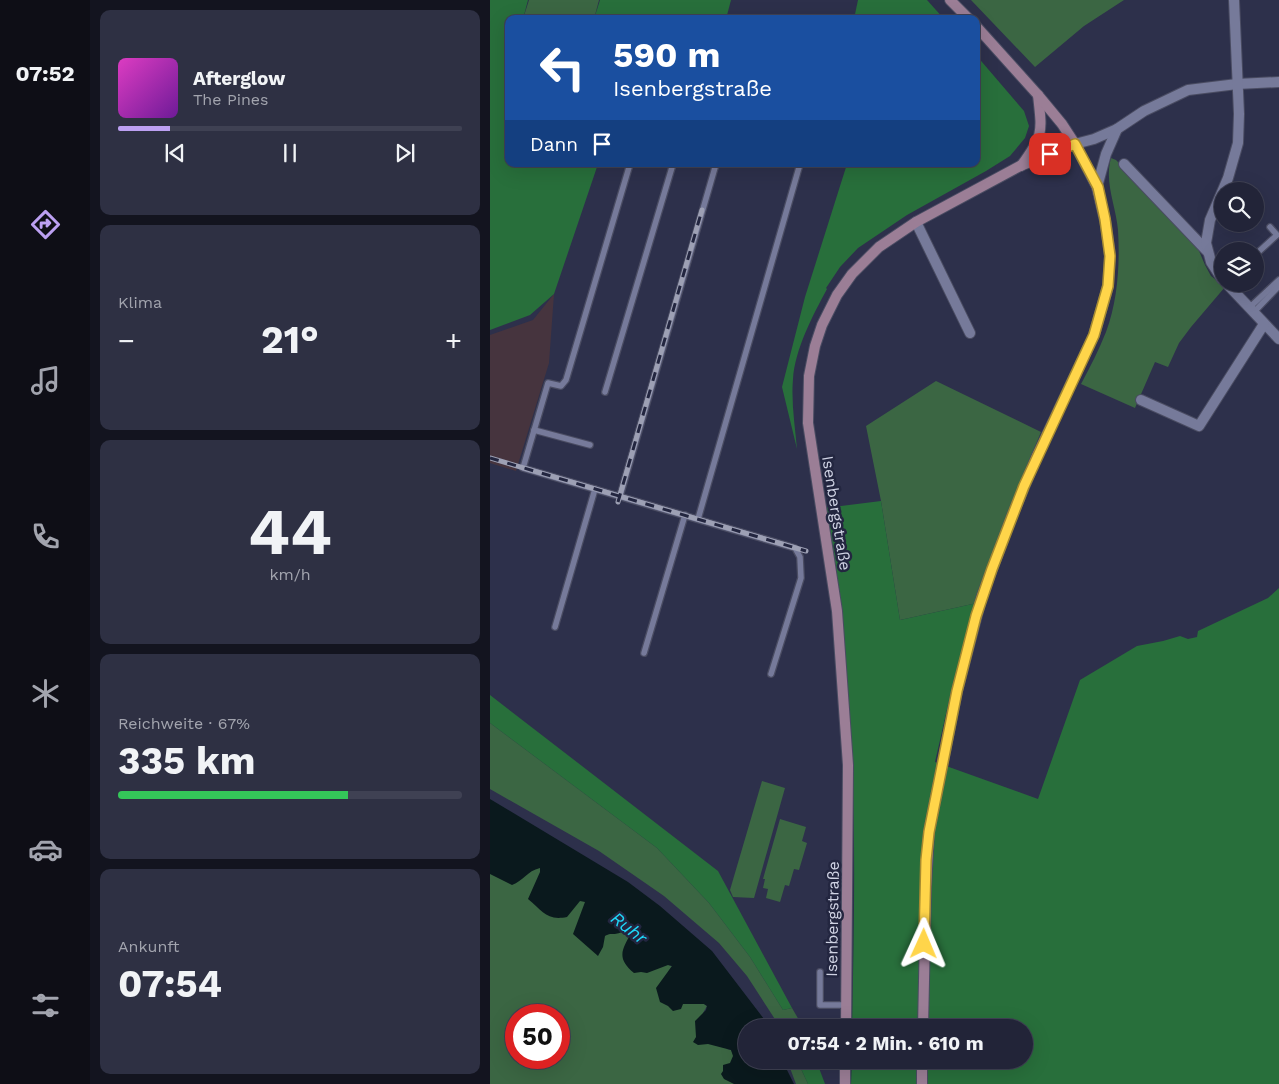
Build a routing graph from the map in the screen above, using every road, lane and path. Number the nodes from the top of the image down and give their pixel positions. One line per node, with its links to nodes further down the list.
1 (950, 0): 3 (main road)
2 (1234, 0): 6 (street)
3 (965, 15)
4 (980, 30): 7 (main road)
5 (1279, 82): 6 (street)
6 (1237, 84): 8 (street); 20 (street)
7 (1038, 94): 9 (main road); 11 (main road)
8 (1117, 129): 9 (street); 16 (street)
9 (1075, 144): 11 (main road, Isenbergstraße); 16 (main road)
10 (1124, 164): 20 (street)
11 (1020, 166): 17 (main road, Isenbergstraße)
12 (629, 167): 31 (lane)
13 (672, 167): 29 (lane)
14 (715, 167): 34 (lane)
15 (799, 167): 36 (lane)
16 (1098, 187): 43 (main road)
17 (916, 222): 27 (street); 41 (main road, Isenbergstraße)
18 (1270, 227): 19 (lane)
19 (1264, 247)
20 (1207, 251): 21 (street)
21 (1214, 268)
22 (1279, 280): 25 (lane)
23 (1279, 286): 25 (lane)
24 (1235, 292): 25 (street)
25 (1252, 309): 26 (street)
26 (1264, 324): 28 (street); 30 (street)
27 (970, 334)
28 (1279, 339)
29 (605, 392)
30 (1141, 400)
31 (534, 430): 32 (lane); 33 (lane)
32 (590, 446)
33 (595, 489): 34 (lane); 37 (lane)
34 (620, 496): 35 (lane)
35 (685, 515): 36 (lane); 38 (lane)
36 (698, 519): 39 (lane)
37 (555, 627)
38 (644, 653)
39 (771, 674)
40 (820, 972): 41 (lane)
41 (846, 1005): 42 (main road, Isenbergstraße)
42 (846, 1019)
43 (923, 1019)
44 (845, 1069): 46 (main road)
45 (922, 1069): 47 (main road)
46 (845, 1084)
47 (922, 1084)

